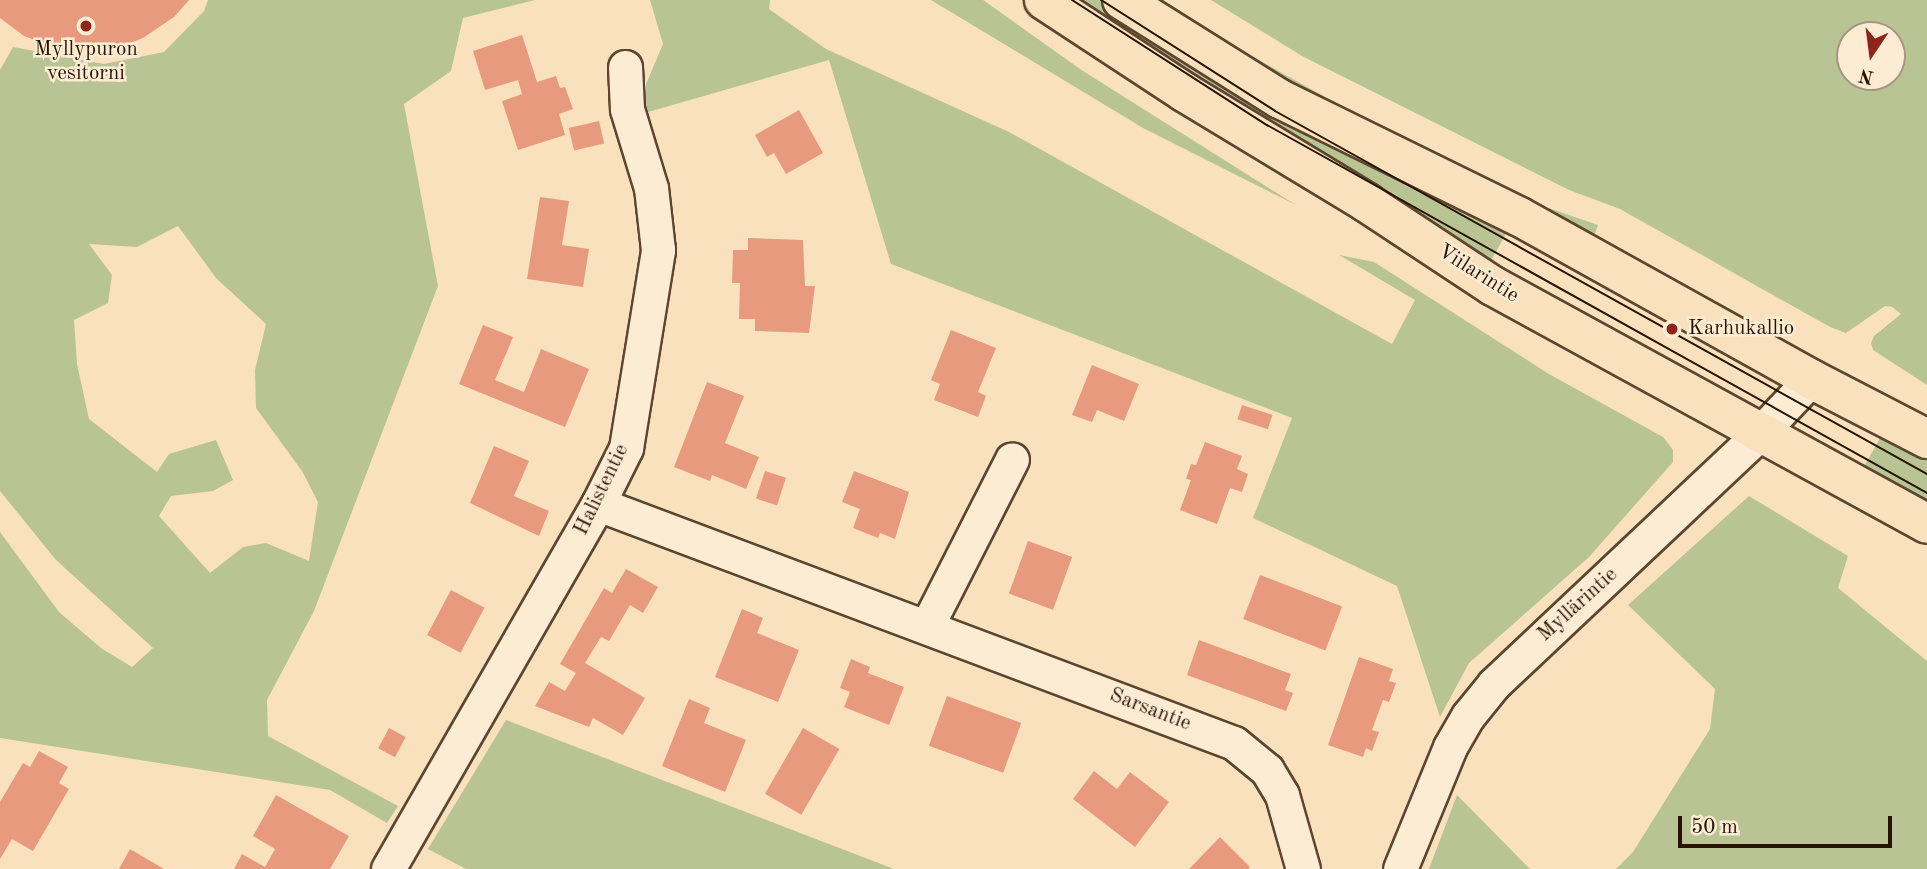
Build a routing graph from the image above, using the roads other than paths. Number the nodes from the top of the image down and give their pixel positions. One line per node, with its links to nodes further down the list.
1 (1044, 0): 5 (main road, Viilarintie)
2 (1122, 0): 4 (main road)
3 (625, 67): 8 (street, Halistentie)
4 (1811, 379): 5 (street, Myllärintie); 6 (main road)
5 (1761, 432): 9 (main road, Viilarintie); 13 (street, Myllärintie)
6 (1927, 439)
7 (1012, 459): 10 (street)
8 (598, 504): 10 (street, Sarsantie); 11 (street, Halistentie)
9 (1927, 524)
10 (927, 626): 12 (street, Sarsantie)
11 (388, 869)
12 (1303, 869)
13 (1400, 869)

